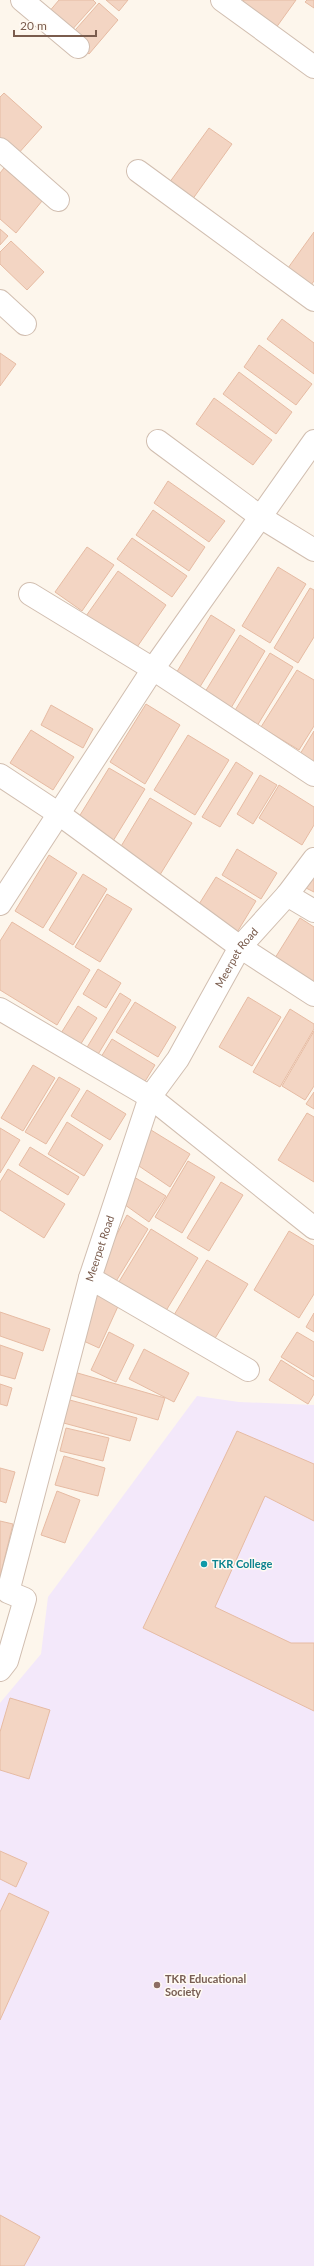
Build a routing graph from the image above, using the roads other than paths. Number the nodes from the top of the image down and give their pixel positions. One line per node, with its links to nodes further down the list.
1 (22, 0): 3 (street)
2 (222, 0): 4 (street)
3 (78, 47)
4 (314, 67)
5 (0, 149): 7 (street)
6 (138, 171): 8 (street)
7 (58, 200)
8 (314, 300)
9 (0, 301): 10 (street)
10 (25, 324)
11 (158, 441): 13 (street)
12 (314, 441): 13 (street)
13 (262, 518): 14 (street); 16 (street)
14 (314, 550)
15 (30, 594): 16 (street)
16 (154, 669): 18 (street); 19 (street)
17 (0, 775): 19 (street)
18 (314, 775)
19 (58, 814): 22 (street); 24 (street)
20 (314, 859): 21 (street, Meerpet Road)
21 (287, 895): 23 (street); 24 (street, Meerpet Road)
22 (0, 904)
23 (314, 911)
24 (240, 947): 25 (street); 27 (street, Meerpet Road)
25 (314, 996)
26 (0, 1009): 27 (street)
27 (150, 1097): 28 (street); 29 (street, Meerpet Road)
28 (314, 1228)
29 (90, 1278): 30 (street); 31 (street, Meerpet Road)
30 (248, 1370)
31 (4, 1591): 32 (street, Meerpet Road)
32 (0, 1670)

